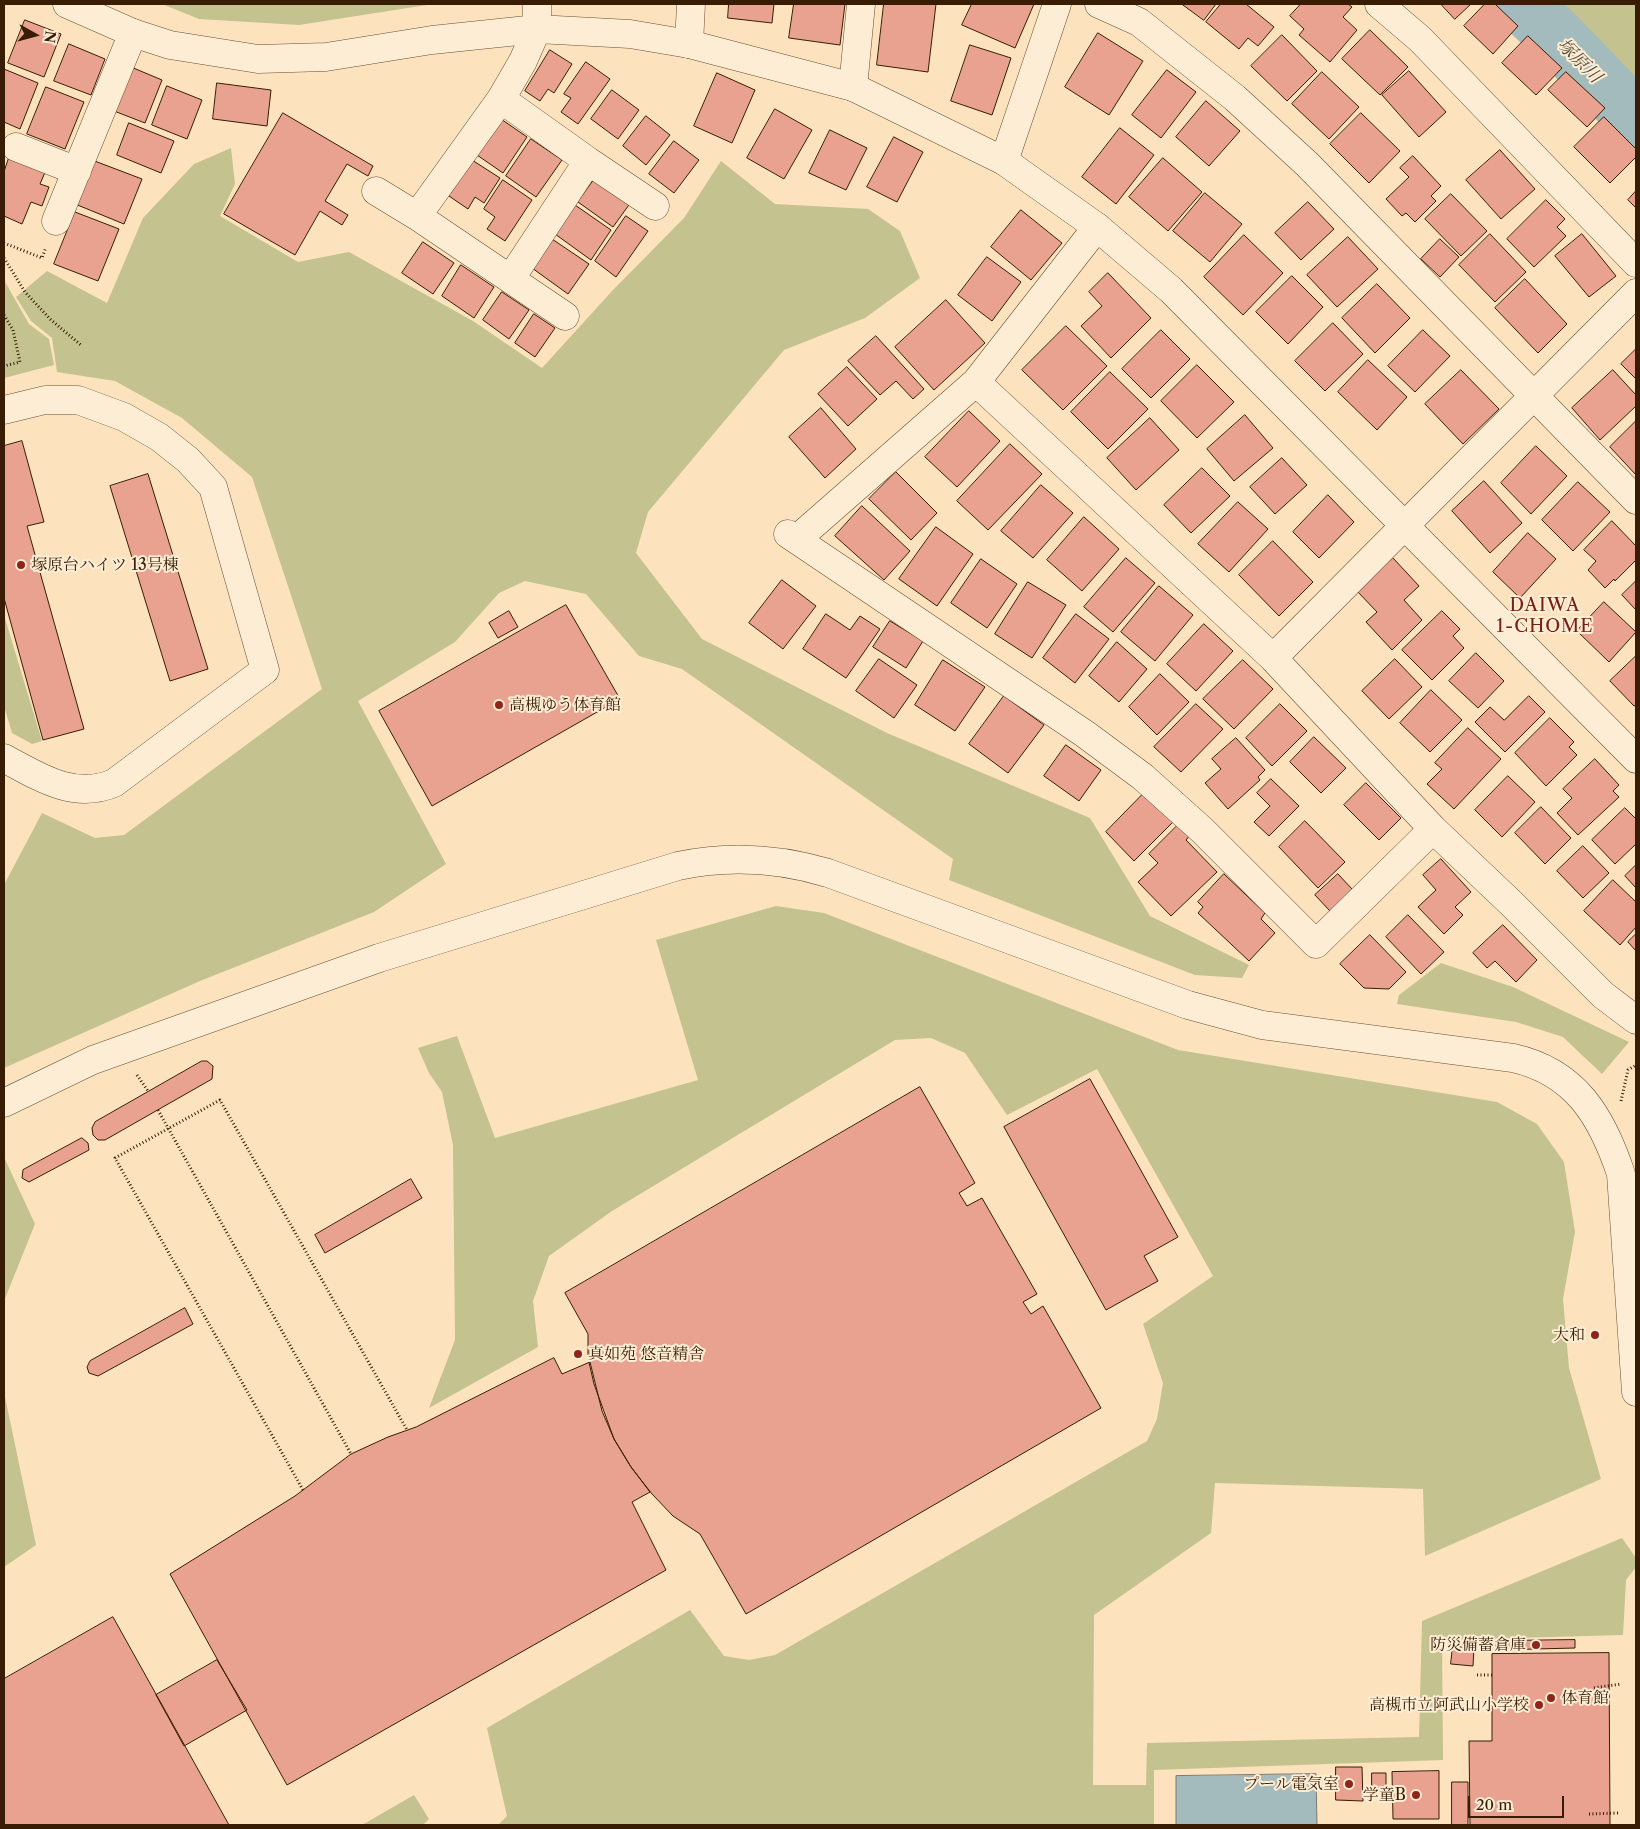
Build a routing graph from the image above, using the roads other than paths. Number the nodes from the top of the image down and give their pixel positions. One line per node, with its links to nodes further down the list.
1 (67, 4): 8 (street)
2 (691, 4): 9 (street)
3 (862, 4): 10 (street)
4 (1057, 4): 14 (street)
5 (1099, 4): 26 (street)
6 (1379, 4): 21 (street)
7 (537, 16): 8 (street); 9 (street); 11 (street)
8 (133, 33): 15 (street)
9 (689, 44): 10 (street)
10 (853, 87): 14 (street)
11 (501, 99): 13 (street); 18 (street)
12 (16, 147): 15 (street)
13 (588, 161): 17 (street); 22 (street)
14 (1004, 161): 20 (street)
15 (77, 172): 19 (street)
16 (376, 192): 18 (street)
17 (655, 206)
18 (417, 216): 22 (street)
19 (56, 221)
20 (1097, 226): 25 (street); 29 (street)
21 (1636, 263)
22 (511, 278): 24 (street)
23 (1636, 293): 26 (street)
24 (566, 316)
25 (976, 382): 30 (street); 33 (street)
26 (1534, 395): 28 (street); 29 (street)
27 (4, 410): 31 (street)
28 (1636, 500)
29 (1405, 525): 30 (street); 32 (street)
30 (1273, 658): 33 (street)
31 (4, 758)
32 (1636, 759)
33 (1433, 829): 34 (street)
34 (1636, 1020)
35 (4, 1103): 36 (street)
36 (1636, 1392)

